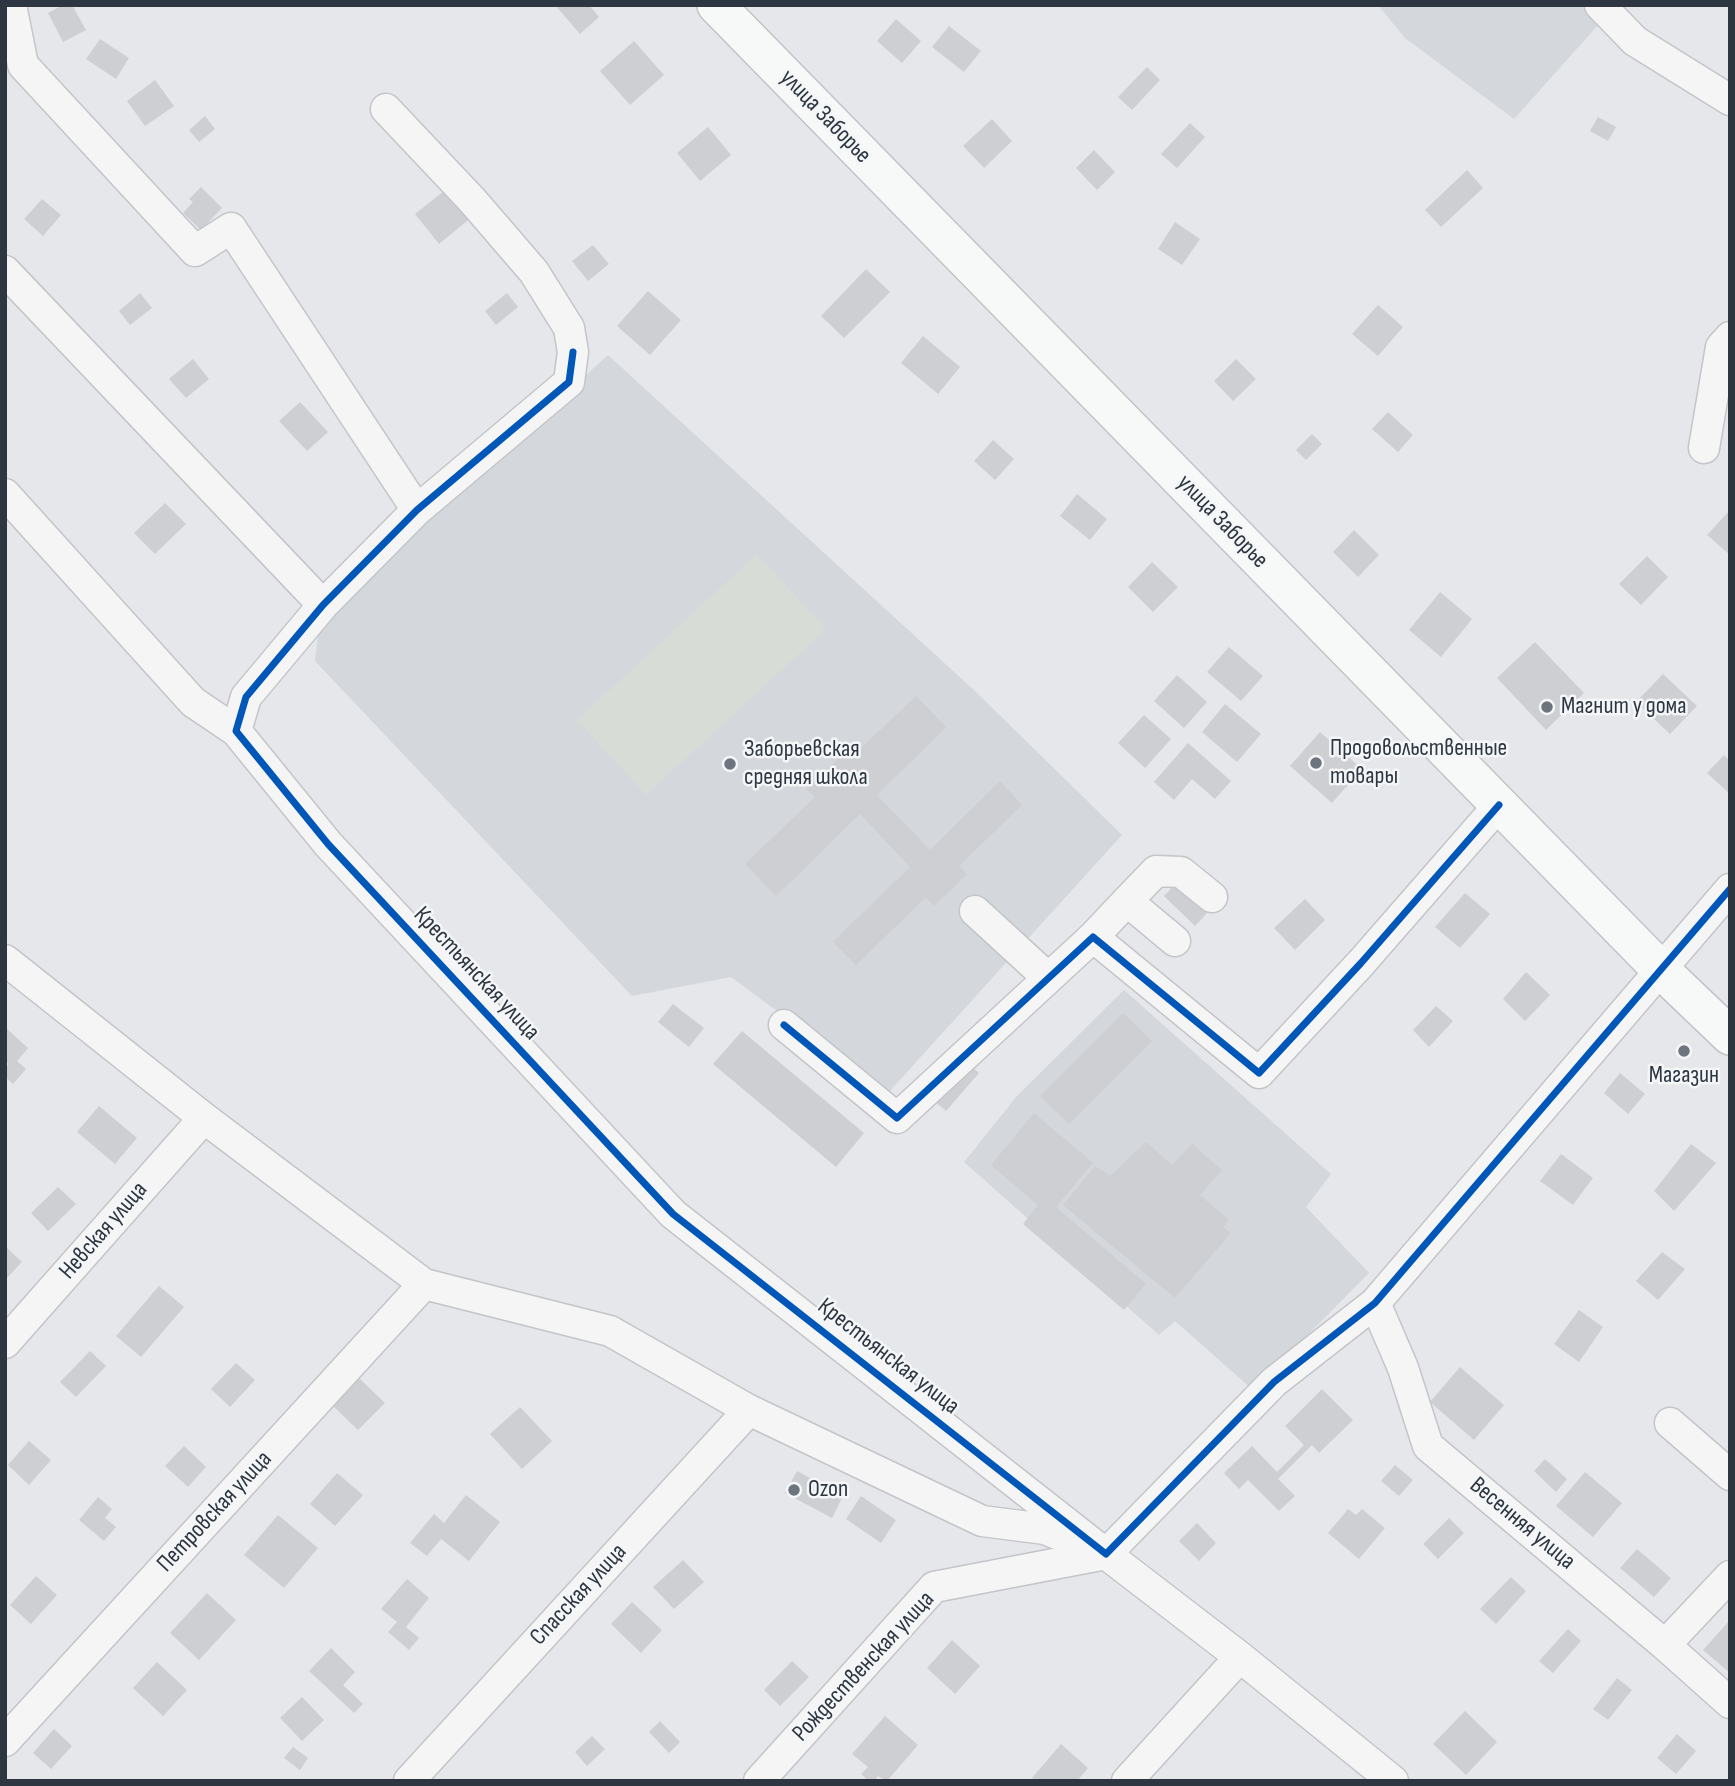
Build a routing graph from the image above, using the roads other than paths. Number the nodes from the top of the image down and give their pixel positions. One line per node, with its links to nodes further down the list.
1 (11, 5): 10 (street)
2 (716, 5): 13 (main road, улица Заборье)
3 (1600, 5): 4 (street)
4 (1730, 100)
5 (386, 109): 10 (street)
6 (5, 271): 11 (street)
7 (1730, 337): 8 (street)
8 (1703, 448)
9 (5, 494): 12 (street, Крестьянская улица)
10 (417, 510): 11 (street)
11 (323, 605): 12 (street)
12 (236, 731): 32 (street, Крестьянская улица)
13 (1499, 805): 18 (street); 21 (main road, улица Заборье)
14 (1730, 889): 21 (street)
15 (1212, 897): 16 (street)
16 (1127, 901): 18 (street); 19 (street)
17 (975, 911): 22 (street)
18 (1093, 937): 22 (street)
19 (1175, 941)
20 (5, 960): 25 (street)
21 (1661, 970): 24 (main road, улица Заборье); 27 (street)
22 (1048, 978): 23 (street)
23 (784, 1026)
24 (1730, 1036)
25 (204, 1118): 26 (street); 28 (street, Невская улица)
26 (424, 1284): 29 (street); 37 (street, Петровская улица)
27 (1376, 1303): 32 (street); 34 (street, Весенняя улица)
28 (5, 1343)
29 (749, 1410): 32 (street); 38 (street, Спасская улица)
30 (1671, 1423): 31 (street)
31 (1730, 1475)
32 (1106, 1554): 35 (street); 39 (street, Рождественская улица)
33 (1730, 1576): 34 (street)
34 (1665, 1645): 36 (street, Весенняя улица)
35 (1240, 1657): 40 (street); 41 (street)
36 (1730, 1703)
37 (5, 1741)
38 (410, 1781)
39 (759, 1781)
40 (1126, 1781)
41 (1393, 1781)

